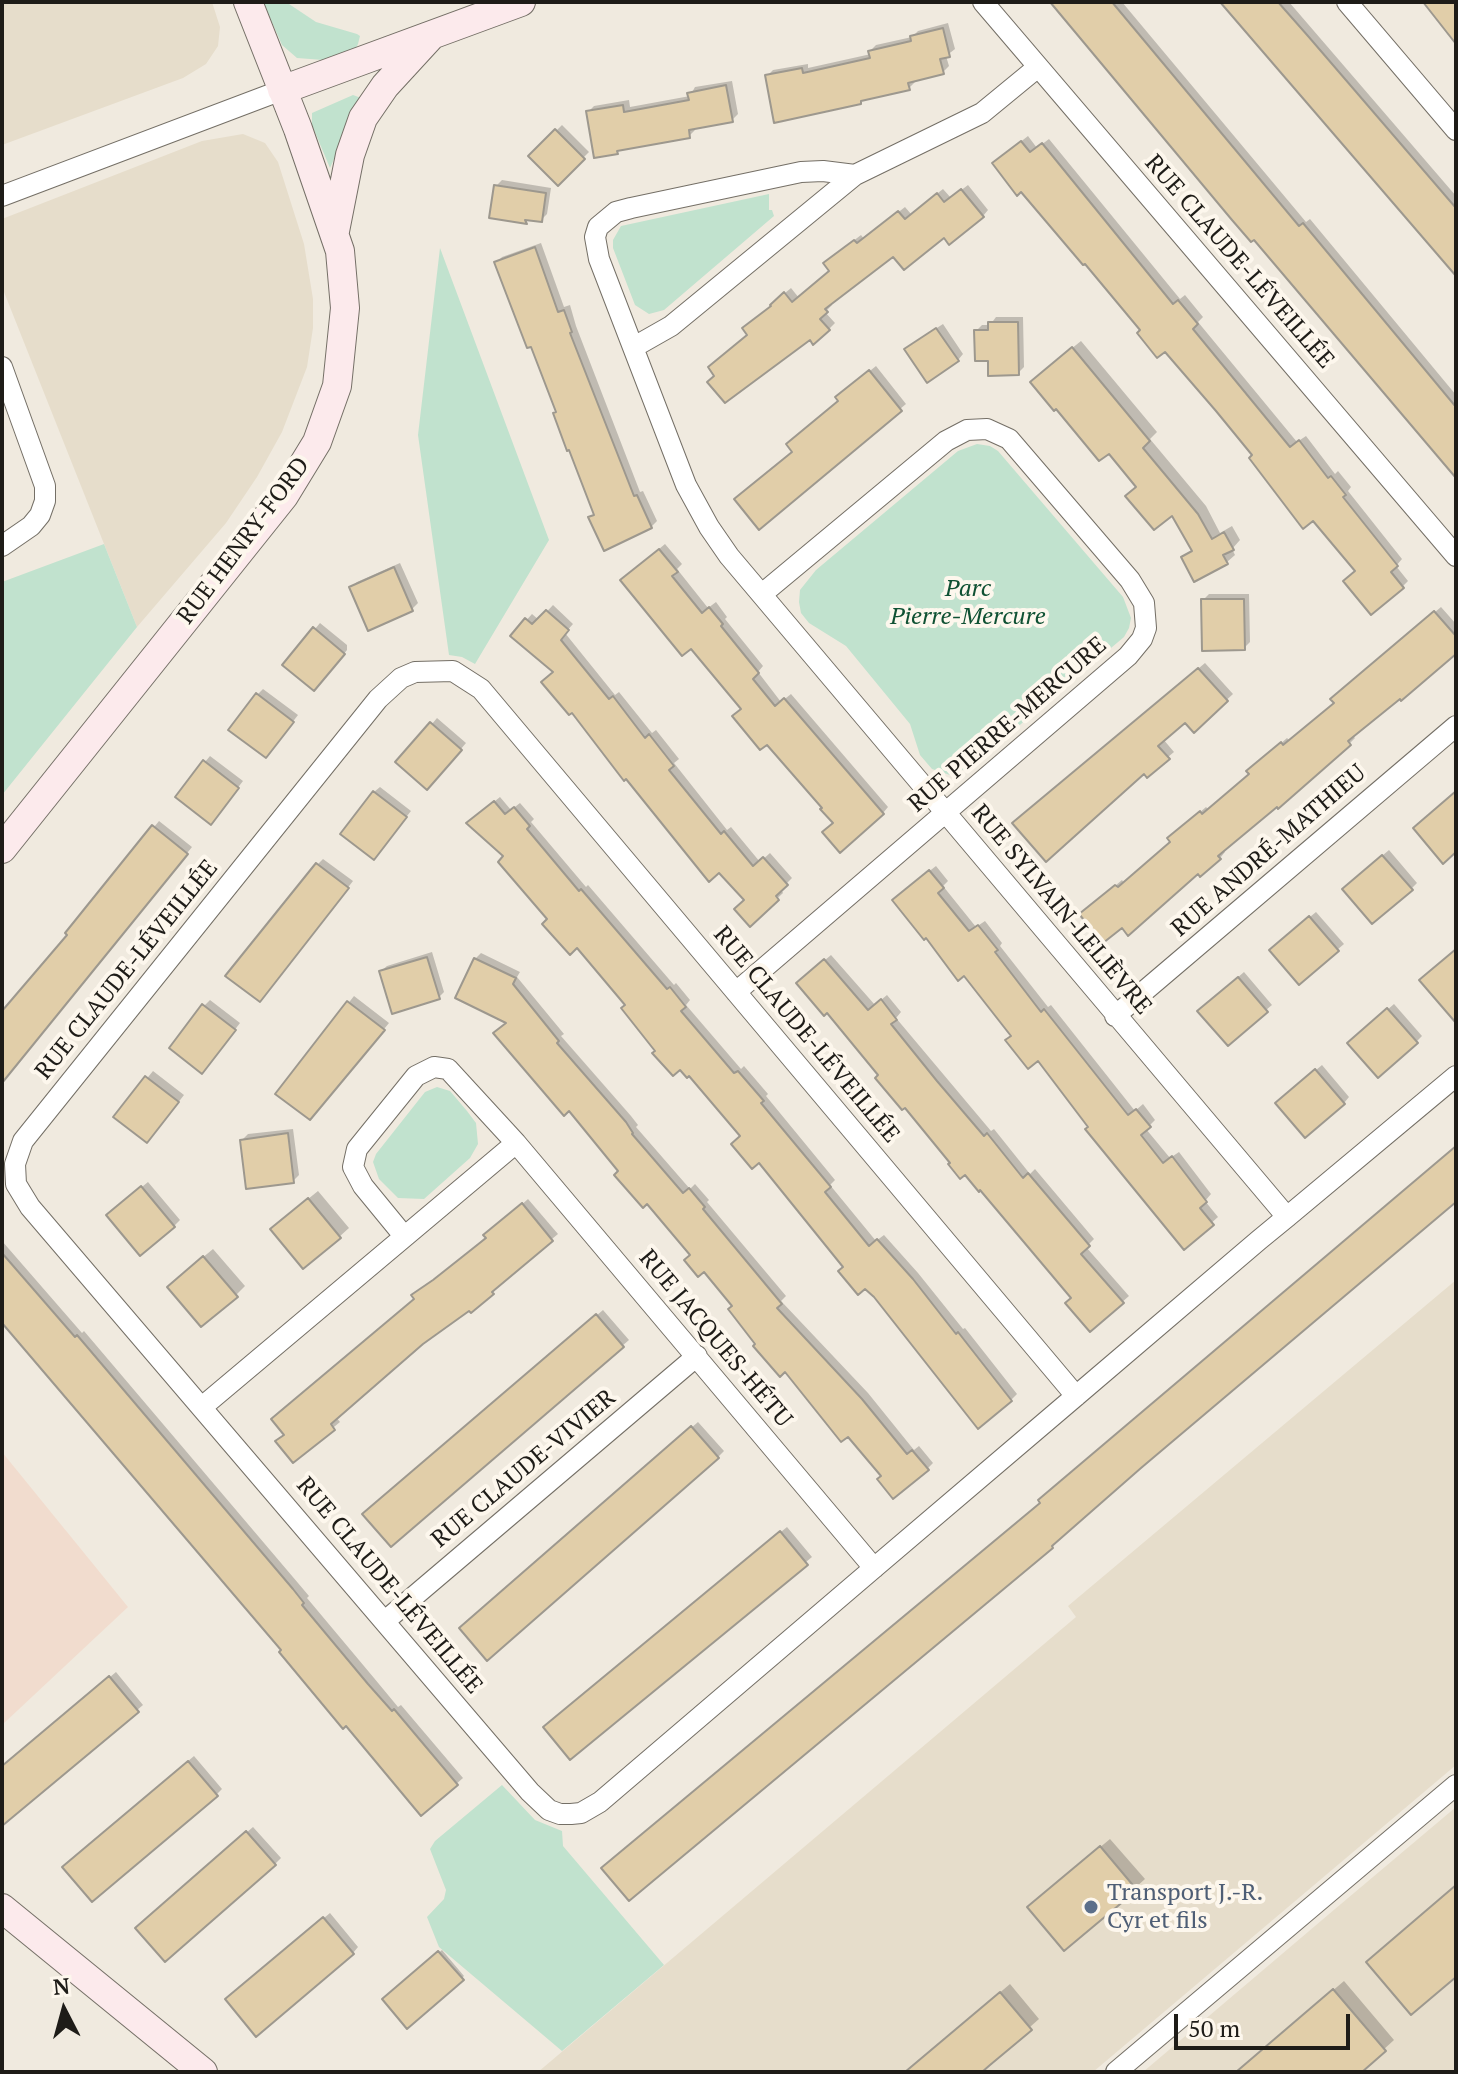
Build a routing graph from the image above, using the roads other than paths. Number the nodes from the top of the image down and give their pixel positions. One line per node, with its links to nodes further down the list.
1 (248, 2): 7 (street, RUE HENRY-FORD)
2 (521, 2): 5 (street)
3 (983, 2): 6 (street, RUE CLAUDE-LÉVEILLÉE)
4 (1347, 2): 8 (street)
5 (433, 34): 7 (street); 11 (street)
6 (1038, 67): 9 (street); 15 (street, RUE CLAUDE-LÉVEILLÉE)
7 (282, 90): 10 (street); 11 (street, RUE HENRY-FORD)
8 (1456, 130)
9 (855, 175): 12 (street); 12 (street, RUE SYLVAIN-LELIÈVRE)
10 (2, 196)
11 (335, 232): 19 (street, RUE HENRY-FORD)
12 (634, 347): 16 (street, RUE SYLVAIN-LELIÈVRE)
13 (2, 367): 14 (street)
14 (2, 546)
15 (1456, 556)
16 (762, 594): 18 (street, RUE SYLVAIN-LELIÈVRE); 18 (street, RUE PIERRE-MERCURE)
17 (1456, 726): 21 (street, RUE ANDRÉ-MATHIEU)
18 (945, 812): 20 (street, RUE PIERRE-MERCURE); 21 (street, RUE SYLVAIN-LELIÈVRE)
19 (2, 849)
20 (736, 992): 27 (street, RUE CLAUDE-LÉVEILLÉE); 28 (street, RUE CLAUDE-LÉVEILLÉE)
21 (1115, 1016): 24 (street, RUE SYLVAIN-LELIÈVRE)
22 (1456, 1076): 24 (street, RUE CLAUDE-LÉVEILLÉE)
23 (516, 1143): 25 (street); 25 (street, RUE JACQUES-HÉTU); 26 (street, RUE JACQUES-HÉTU)
24 (1287, 1217): 27 (street, RUE CLAUDE-LÉVEILLÉE)
25 (404, 1236): 28 (street)
26 (697, 1356): 29 (street, RUE JACQUES-HÉTU); 30 (street, RUE CLAUDE-VIVIER)
27 (1076, 1396): 29 (street, RUE CLAUDE-LÉVEILLÉE)
28 (202, 1407): 30 (street, RUE CLAUDE-LÉVEILLÉE)
29 (874, 1568): 30 (street, RUE CLAUDE-LÉVEILLÉE)
30 (385, 1621)
31 (1456, 1785): 34 (street)
32 (2, 1908): 33 (street)
33 (203, 2072)
34 (1116, 2072)

